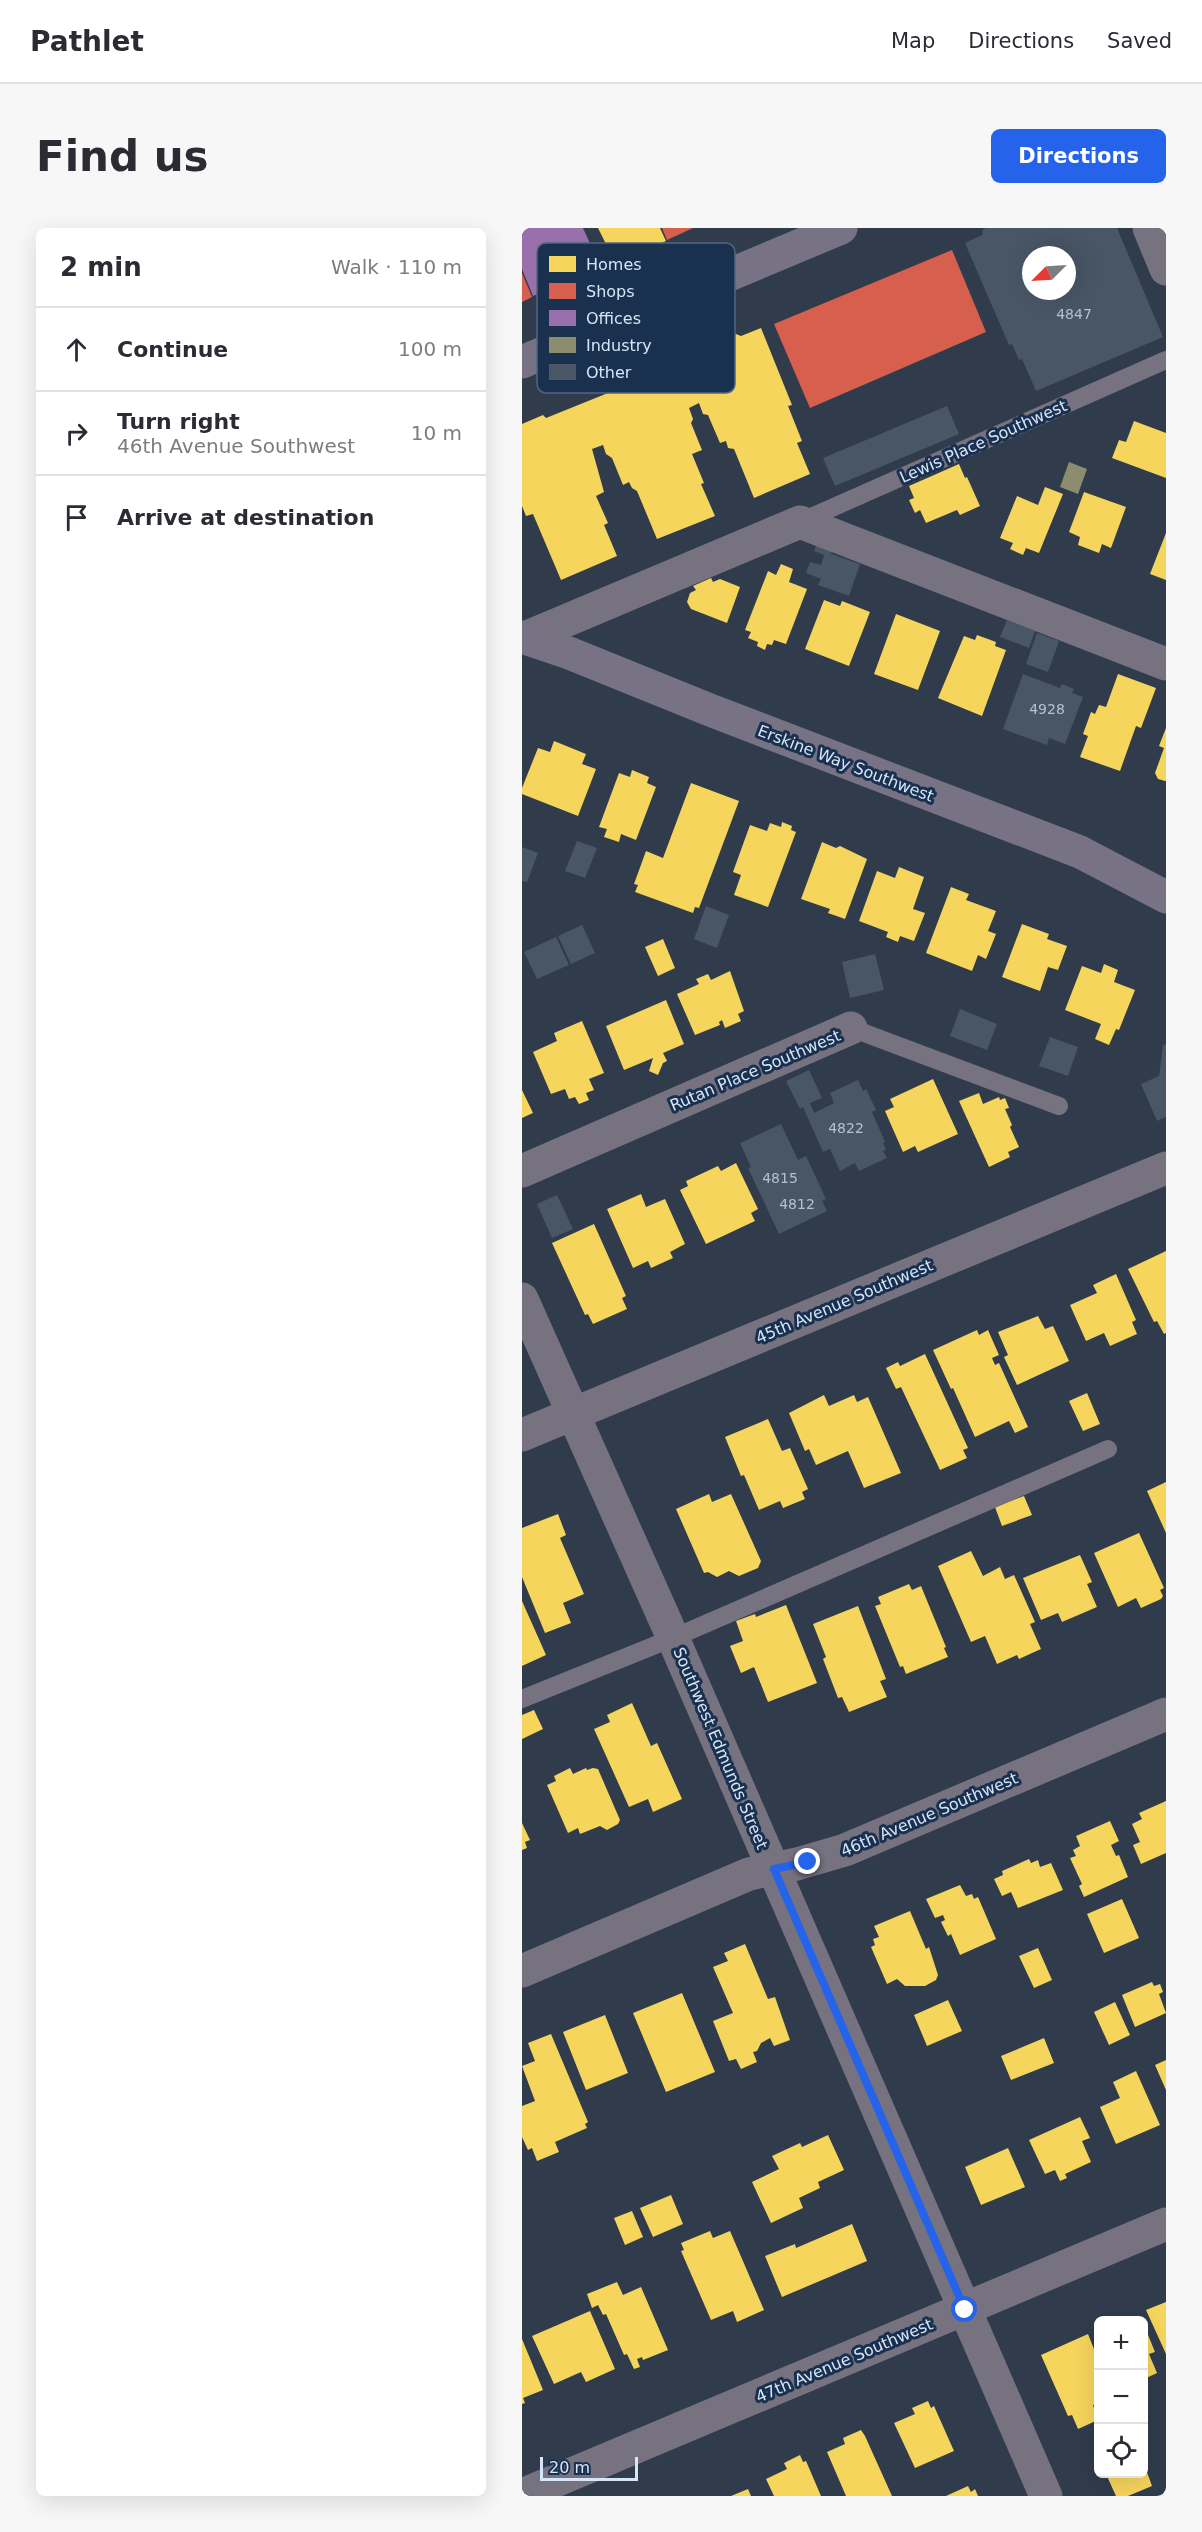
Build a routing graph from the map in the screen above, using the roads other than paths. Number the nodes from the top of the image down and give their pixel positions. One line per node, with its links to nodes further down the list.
1 (841, 228): 4 (street)
2 (1149, 228): 3 (street)
3 (1166, 269)
4 (735, 273)
5 (537, 356): 7 (street)
6 (1166, 360): 8 (lane, Lewis Place Southwest)
7 (522, 362)
8 (800, 522): 9 (street, Lewis Place Southwest); 10 (street)
9 (523, 637): 11 (street, Erskine Way Southwest)
10 (1166, 664)
11 (1166, 897)
12 (851, 1028): 13 (lane, Rutan Place Southwest); 15 (street, Rutan Place Southwest)
13 (1059, 1106)
14 (1166, 1168): 17 (street, 45th Avenue Southwest)
15 (522, 1171)
16 (522, 1299): 17 (street, Southwest Edmunds Street)
17 (573, 1414): 18 (street, 45th Avenue Southwest); 20 (street, Southwest Edmunds Street)
18 (522, 1435)
19 (1108, 1449): 20 (lane)
20 (673, 1638): 21 (lane); 23 (street, Southwest Edmunds Street)
21 (522, 1699)
22 (1166, 1714): 23 (street, 46th Avenue Southwest)
23 (774, 1869): 24 (street, 46th Avenue Southwest); 26 (street, Southwest Edmunds Street)
24 (522, 1971)
25 (1166, 2224): 26 (street, 47th Avenue Southwest)
26 (965, 2310): 27 (street, 47th Avenue Southwest); 28 (street, Southwest Edmunds Street)
27 (522, 2495)
28 (1046, 2496)

